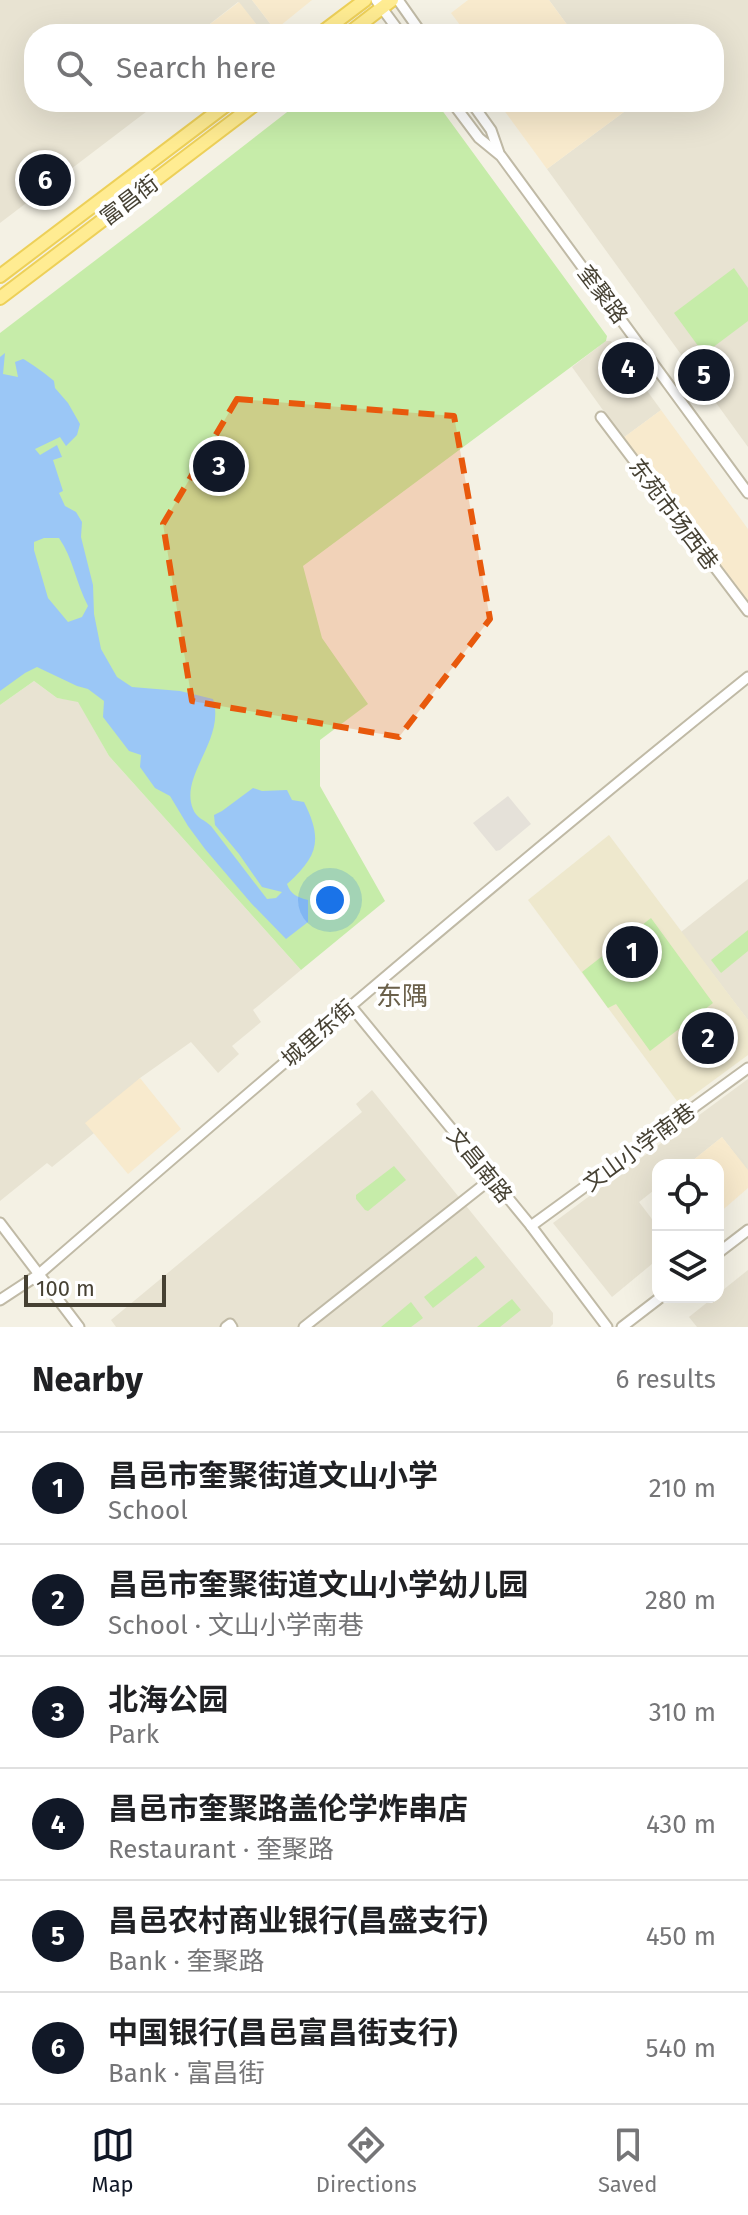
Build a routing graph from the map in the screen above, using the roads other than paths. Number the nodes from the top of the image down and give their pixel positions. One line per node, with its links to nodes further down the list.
1 (365, 0): 4 (main road)
2 (395, 0): 3 (main road); 7 (street)
3 (379, 4): 5 (main road); 6 (street)
4 (333, 24)
5 (358, 24)
6 (394, 24)
7 (414, 24)
8 (217, 112): 13 (main road, 富昌街)
9 (245, 112): 14 (main road, 富昌街)
10 (460, 112): 12 (street, 奎聚路)
11 (478, 112): 12 (street)
12 (501, 156): 16 (street, 奎聚路)
13 (0, 276)
14 (0, 298)
15 (601, 417): 17 (street, 东苑市场西巷)
16 (748, 493)
17 (748, 611)
18 (748, 677): 19 (street, 城里东街)
19 (350, 1005): 21 (street, 文昌南路); 26 (street, 城里东街)
20 (748, 1068): 23 (street, 文山小学南巷)
21 (491, 1179): 23 (street, 文昌南路); 32 (street)
22 (0, 1223): 26 (street)
23 (531, 1226): 33 (street, 文昌南路)
24 (748, 1230): 25 (street)
25 (724, 1248)
26 (38, 1275): 27 (street, 城里东街); 29 (street)
27 (0, 1300)
28 (653, 1303): 34 (street)
29 (79, 1327)
30 (226, 1327): 31 (street)
31 (232, 1327)
32 (304, 1327)
33 (607, 1327)
34 (622, 1327)

